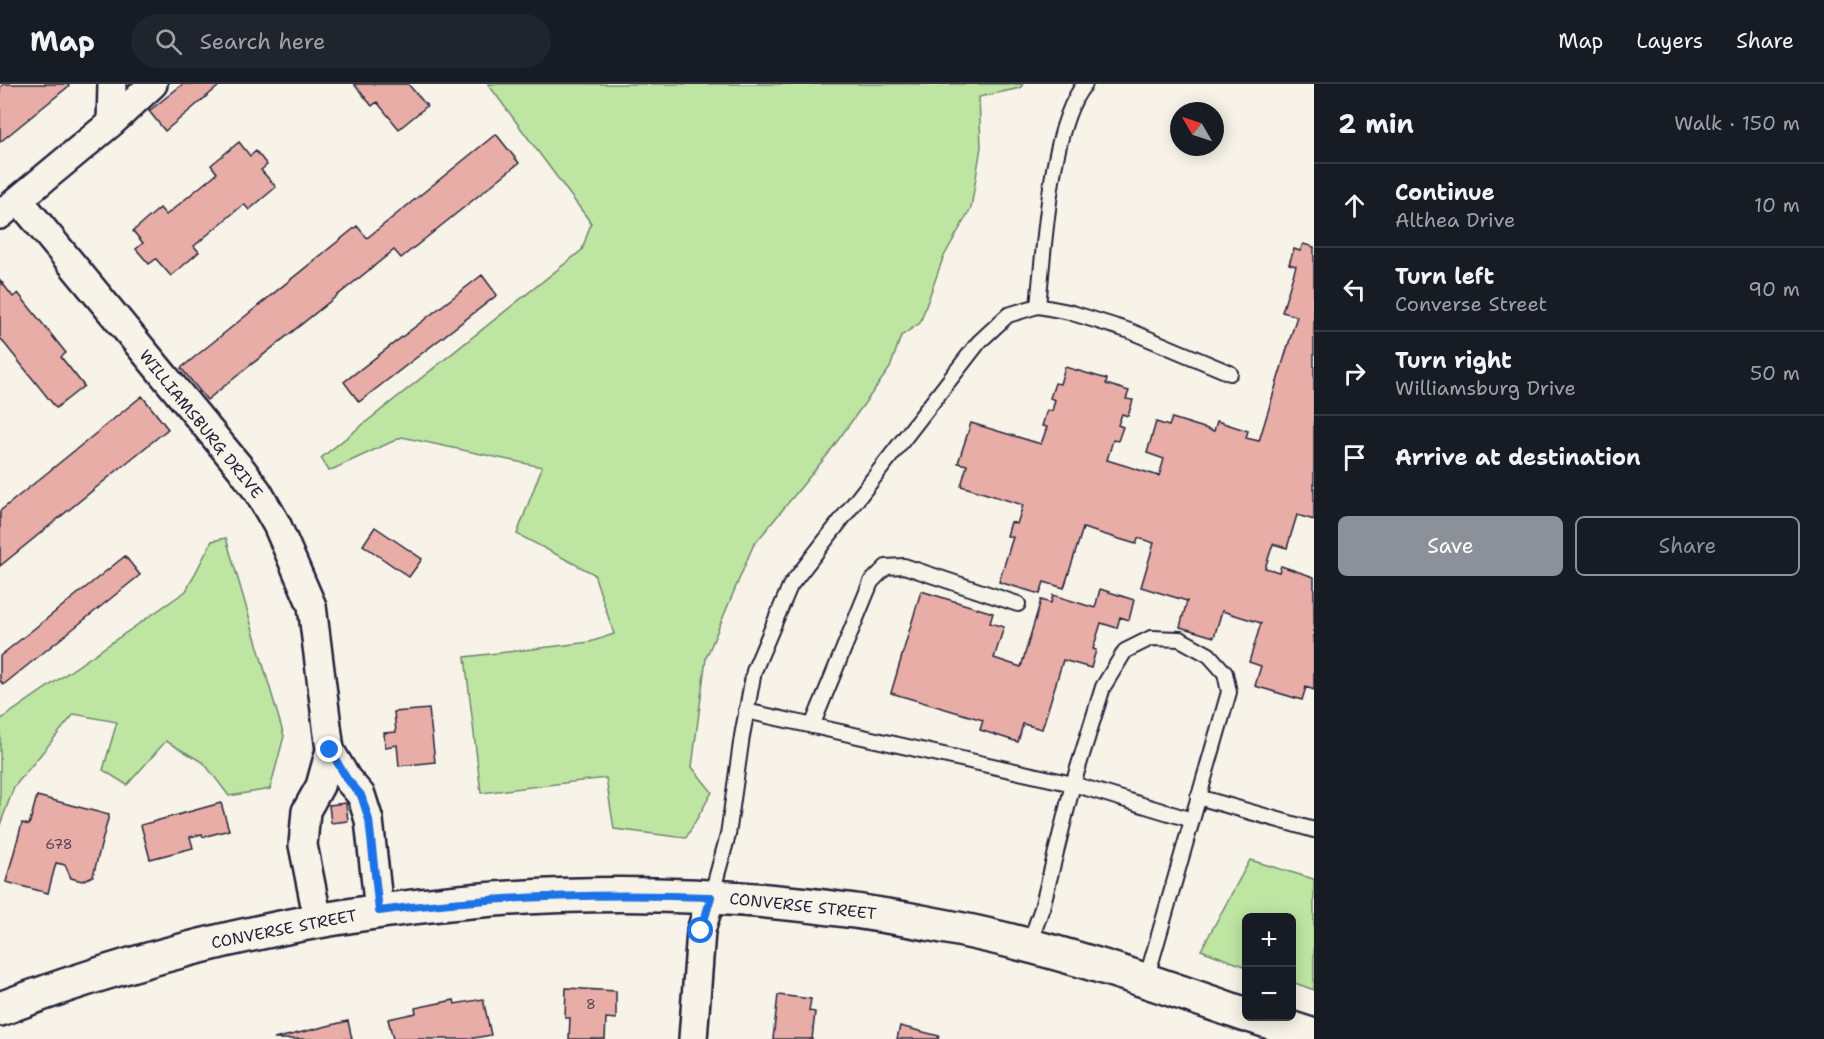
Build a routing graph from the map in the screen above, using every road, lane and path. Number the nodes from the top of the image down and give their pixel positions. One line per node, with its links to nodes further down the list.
1 (112, 84): 4 (street)
2 (153, 84): 4 (street)
3 (1085, 84): 6 (lane)
4 (111, 123): 5 (street)
5 (10, 208): 11 (street, WILLIAMSBURG DRIVE)
6 (1038, 306): 7 (lane); 9 (lane)
7 (1230, 373)
8 (1018, 604): 10 (lane)
9 (746, 711): 10 (lane); 16 (lane)
10 (812, 726): 12 (lane)
11 (330, 750): 17 (street, WILLIAMSBURG DRIVE); 18 (street, WILLIAMSBURG DRIVE)
12 (1073, 784): 13 (lane); 14 (lane); 19 (lane)
13 (1198, 798): 14 (lane); 15 (lane)
14 (1192, 820): 20 (lane)
15 (1314, 830)
16 (711, 897): 17 (main road, CONVERSE STREET); 19 (main road, CONVERSE STREET); 25 (street)
17 (379, 911): 18 (main road, CONVERSE STREET)
18 (318, 920): 21 (main road, CONVERSE STREET)
19 (1029, 945): 20 (main road, CONVERSE STREET)
20 (1146, 980): 22 (main road, CONVERSE STREET)
21 (0, 1009)
22 (1242, 1014)
23 (1265, 1021): 24 (main road)
24 (1314, 1036)
25 (693, 1039)

